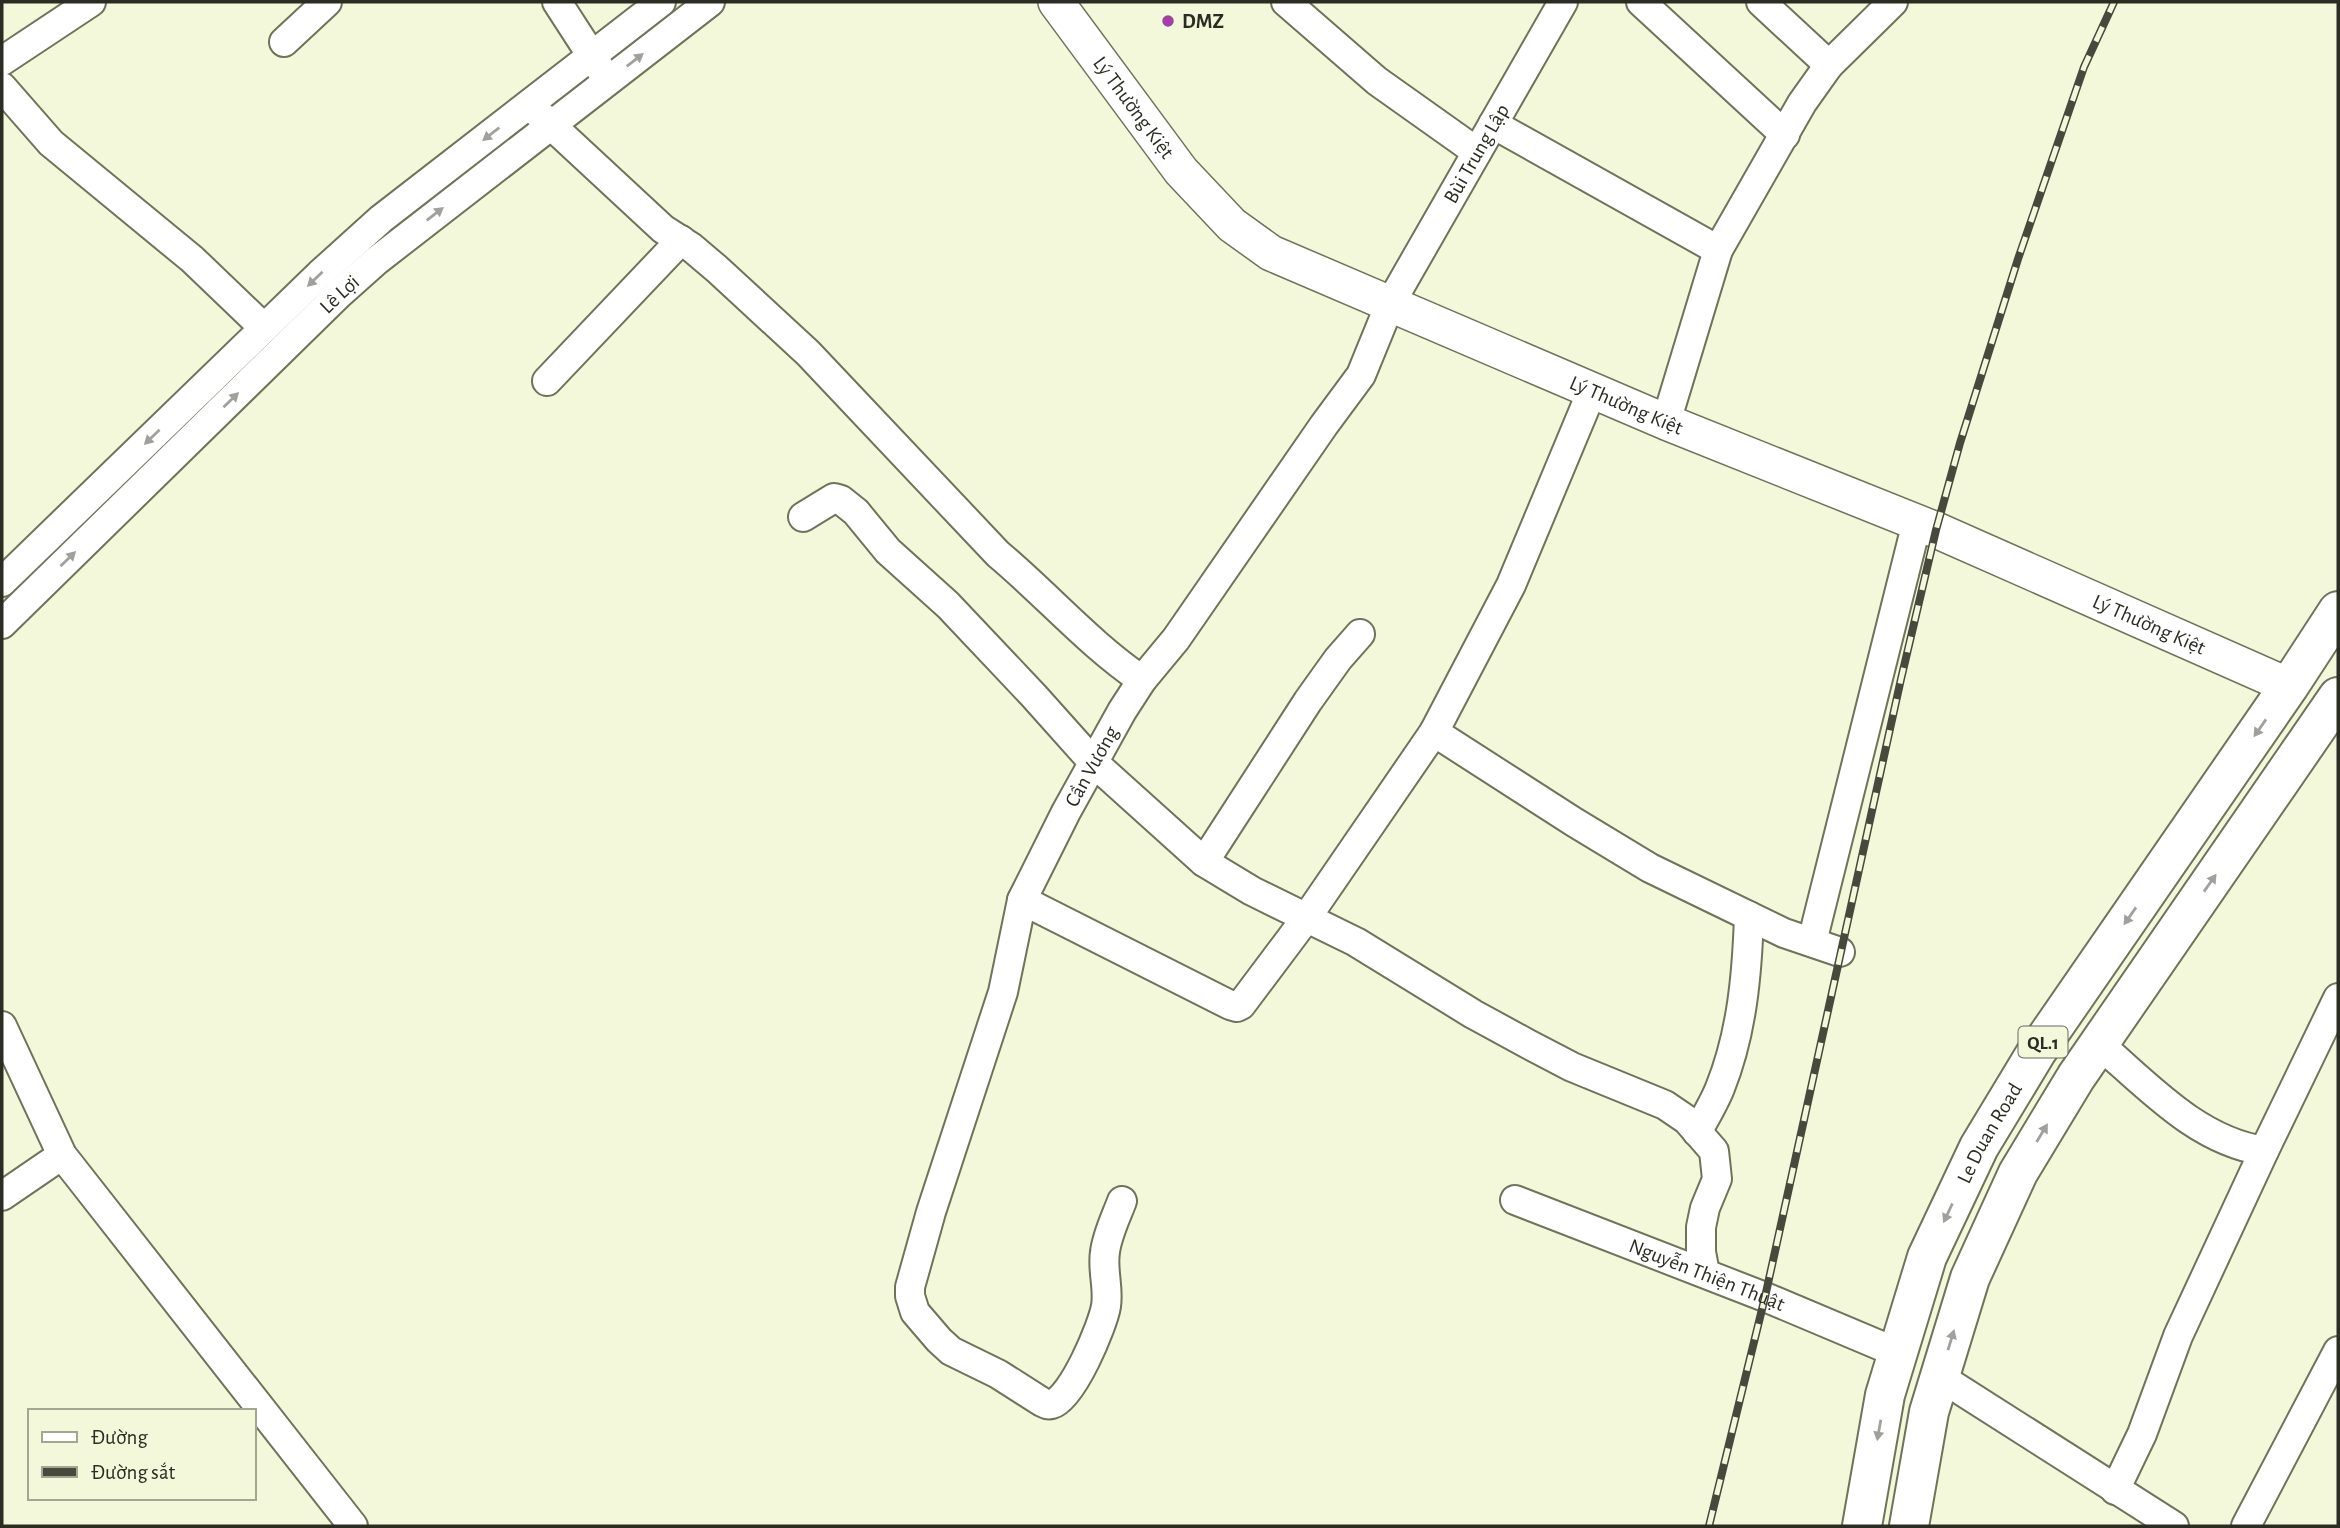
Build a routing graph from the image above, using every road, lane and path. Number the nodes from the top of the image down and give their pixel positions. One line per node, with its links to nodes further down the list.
1 (91, 2): 14 (street)
2 (327, 2): 12 (street)
3 (557, 2): 13 (street)
4 (661, 2): 13 (street, Lê Lợi)
5 (710, 2): 16 (street, Lê Lợi, one-way to 5)
6 (1056, 2): 27 (main road, Lý Thường Kiệt)
7 (1286, 2): 22 (street)
8 (1563, 2): 20 (street, Bùi Trung Lập)
9 (1641, 2): 21 (street)
10 (1762, 2): 15 (street)
11 (1893, 2): 15 (street)
12 (284, 42)
13 (592, 55): 16 (street); 18 (street, Lê Lợi)
14 (2, 61)
15 (1829, 65): 21 (street)
16 (608, 80): 19 (street, Lê Lợi)
17 (2, 87): 28 (street)
18 (528, 105): 19 (street); 23 (street, Lê Lợi, one-way to 23)
19 (551, 124): 24 (street, Lê Lợi, one-way to 19); 25 (street)
20 (1493, 124): 22 (street, Bùi Trung Lập); 26 (street)
21 (1786, 135): 26 (street)
22 (1477, 152): 27 (street, Bùi Trung Lập)
23 (381, 219): 24 (street); 28 (street, Lê Lợi, one-way to 28)
24 (400, 240): 33 (street, Lê Lợi, one-way to 24)
25 (681, 240): 29 (street); 41 (street)
26 (1718, 250): 32 (street)
27 (1390, 304): 30 (main road, Lý Thường Kiệt); 41 (street, Cần Vương)
28 (264, 328): 31 (street, Lê Lợi)
29 (547, 381)
30 (1592, 390): 32 (main road, Lý Thường Kiệt); 44 (street)
31 (183, 407): 33 (street); 36 (street, Lê Lợi, one-way to 36)
32 (1666, 422): 35 (main road, Lý Thường Kiệt)
33 (203, 428): 37 (street, Lê Lợi, one-way to 33)
34 (803, 517): 45 (street)
35 (1917, 522): 42 (main road, Lý Thường Kiệt); 50 (street)
36 (7, 577): 37 (street)
37 (34, 592): 39 (street, Lê Lợi)
38 (2338, 611): 42 (highway, Le Duan Road / QL.1)
39 (2, 624)
40 (1360, 634): 46 (street)
41 (1142, 680): 45 (street, Cần Vương)
42 (2289, 687): 43 (highway); 63 (highway, Le Duan Road / QL.1, one-way to 63)
43 (2336, 704): 54 (highway, QL.1, one-way to 43)
44 (1434, 732): 48 (street); 49 (street)
45 (1093, 762): 46 (street); 47 (street, Cần Vương)
46 (1204, 862): 49 (street)
47 (1022, 901): 49 (street); 59 (street, Cần Vương)
48 (1749, 916): 50 (street); 55 (street)
49 (1307, 917): 55 (street)
50 (1812, 942): 51 (street)
51 (1840, 952)
52 (2338, 998): 56 (street)
53 (2, 1026): 57 (street)
54 (2099, 1044): 56 (street); 64 (highway, QL.1, one-way to 54)
55 (1697, 1132): 61 (street)
56 (2264, 1151): 65 (street)
57 (62, 1155): 58 (street); 66 (street)
58 (2, 1196)
59 (1122, 1200)
60 (1516, 1200): 61 (street, Nguyễn Thiện Thuật)
61 (1705, 1273): 63 (street, Nguyễn Thiện Thuật)
62 (2338, 1351): 70 (street)
63 (1898, 1353): 67 (highway, Le Duan Road / QL.1, one-way to 67)
64 (1940, 1377): 65 (street); 68 (highway, QL.1)
65 (2115, 1490): 69 (street)
66 (354, 1526)
67 (1862, 1526)
68 (1909, 1526)
69 (2174, 1526)
70 (2246, 1526)

